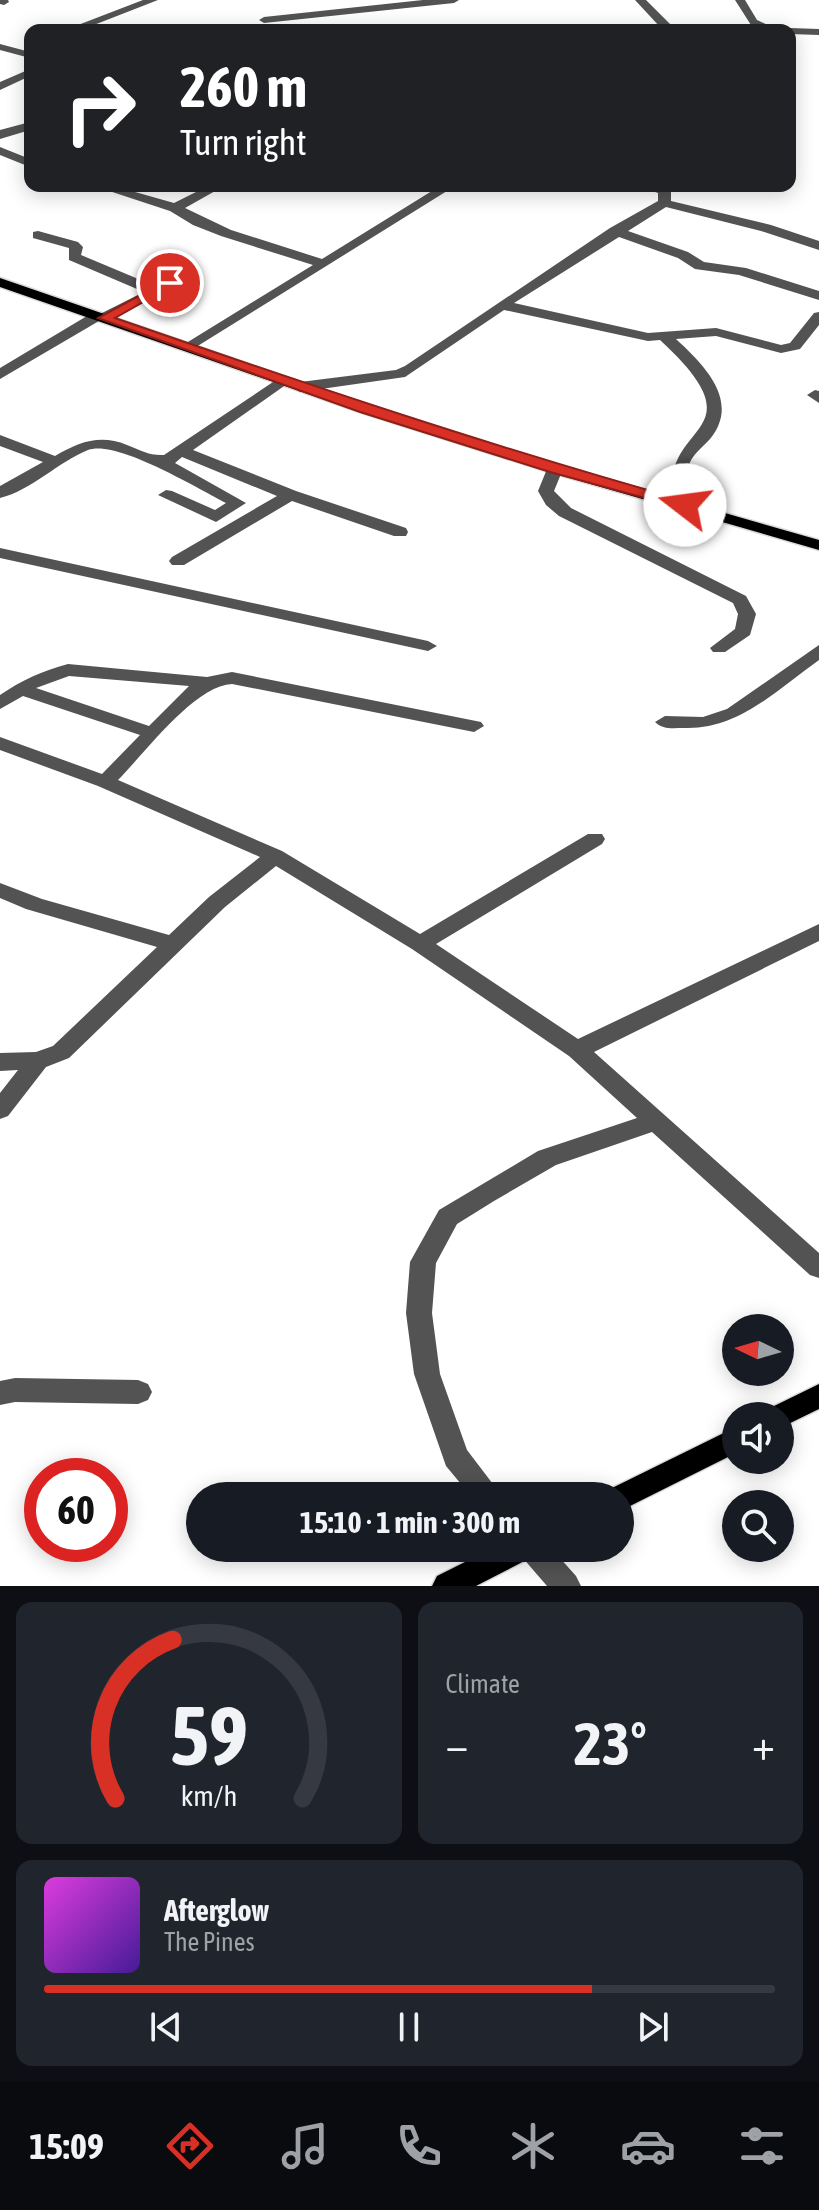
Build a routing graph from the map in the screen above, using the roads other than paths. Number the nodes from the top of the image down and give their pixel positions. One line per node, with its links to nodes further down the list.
1 (153, 0): 6 (street)
2 (454, 0): 5 (street)
3 (640, 0): 7 (street)
4 (740, 0): 8 (street)
5 (264, 20)
6 (87, 24)
7 (662, 24)
8 (757, 24)
9 (796, 31): 10 (street)
10 (819, 32)
11 (0, 47): 12 (street)
12 (24, 51)
13 (24, 126): 14 (street)
14 (0, 135)
15 (0, 151): 16 (street)
16 (24, 161)
17 (120, 192): 21 (street)
18 (206, 192): 21 (street)
19 (439, 192): 25 (street)
20 (666, 193): 22 (street); 24 (street)
21 (175, 208): 25 (street)
22 (615, 231): 29 (street); 30 (street)
23 (38, 235): 28 (street)
24 (819, 246)
25 (322, 263): 34 (street)
26 (185, 276): 28 (street)
27 (0, 282): 32 (main road)
28 (155, 291): 32 (street)
29 (819, 296)
30 (502, 305): 33 (street); 37 (street)
31 (819, 316): 33 (street)
32 (100, 317): 34 (main road); 35 (street)
33 (665, 337): 46 (street)
34 (188, 348): 36 (main road)
35 (0, 374)
36 (282, 381): 37 (main road); 39 (street)
37 (300, 387): 42 (main road)
38 (0, 440): 41 (street)
39 (181, 451): 40 (street); 45 (street)
40 (160, 461): 41 (street); 44 (street)
41 (56, 462): 43 (street)
42 (555, 469): 46 (main road); 52 (street)
43 (0, 493)
44 (166, 495)
45 (290, 495): 47 (street); 50 (street)
46 (685, 505): 48 (main road)
47 (400, 532)
48 (819, 545)
49 (0, 553): 51 (street)
50 (178, 561)
51 (428, 646)
52 (719, 648)
53 (819, 651): 57 (street)
54 (206, 682): 55 (street); 58 (street); 59 (street)
55 (20, 689): 56 (street); 59 (street)
56 (0, 703)
57 (665, 722)
58 (474, 726)
59 (152, 733): 61 (street)
60 (0, 743): 61 (street)
61 (105, 782): 63 (street)
62 (595, 839): 67 (street)
63 (275, 856): 66 (street); 67 (street)
64 (0, 890): 66 (street)
65 (819, 932): 68 (street)
66 (174, 944): 69 (street)
67 (420, 944): 68 (street)
68 (577, 1050): 72 (street)
69 (38, 1061): 70 (street); 71 (street)
70 (0, 1062)
71 (0, 1110)
72 (657, 1121): 73 (street); 79 (street)
73 (819, 1268)
74 (138, 1392): 75 (street)
75 (0, 1393)
76 (819, 1396): 77 (main road)
77 (794, 1409)
78 (722, 1446): 80 (main road)
79 (477, 1482)
80 (634, 1491)
81 (494, 1562): 84 (main road)
82 (542, 1562): 83 (street)
83 (556, 1583)
84 (447, 1586)

